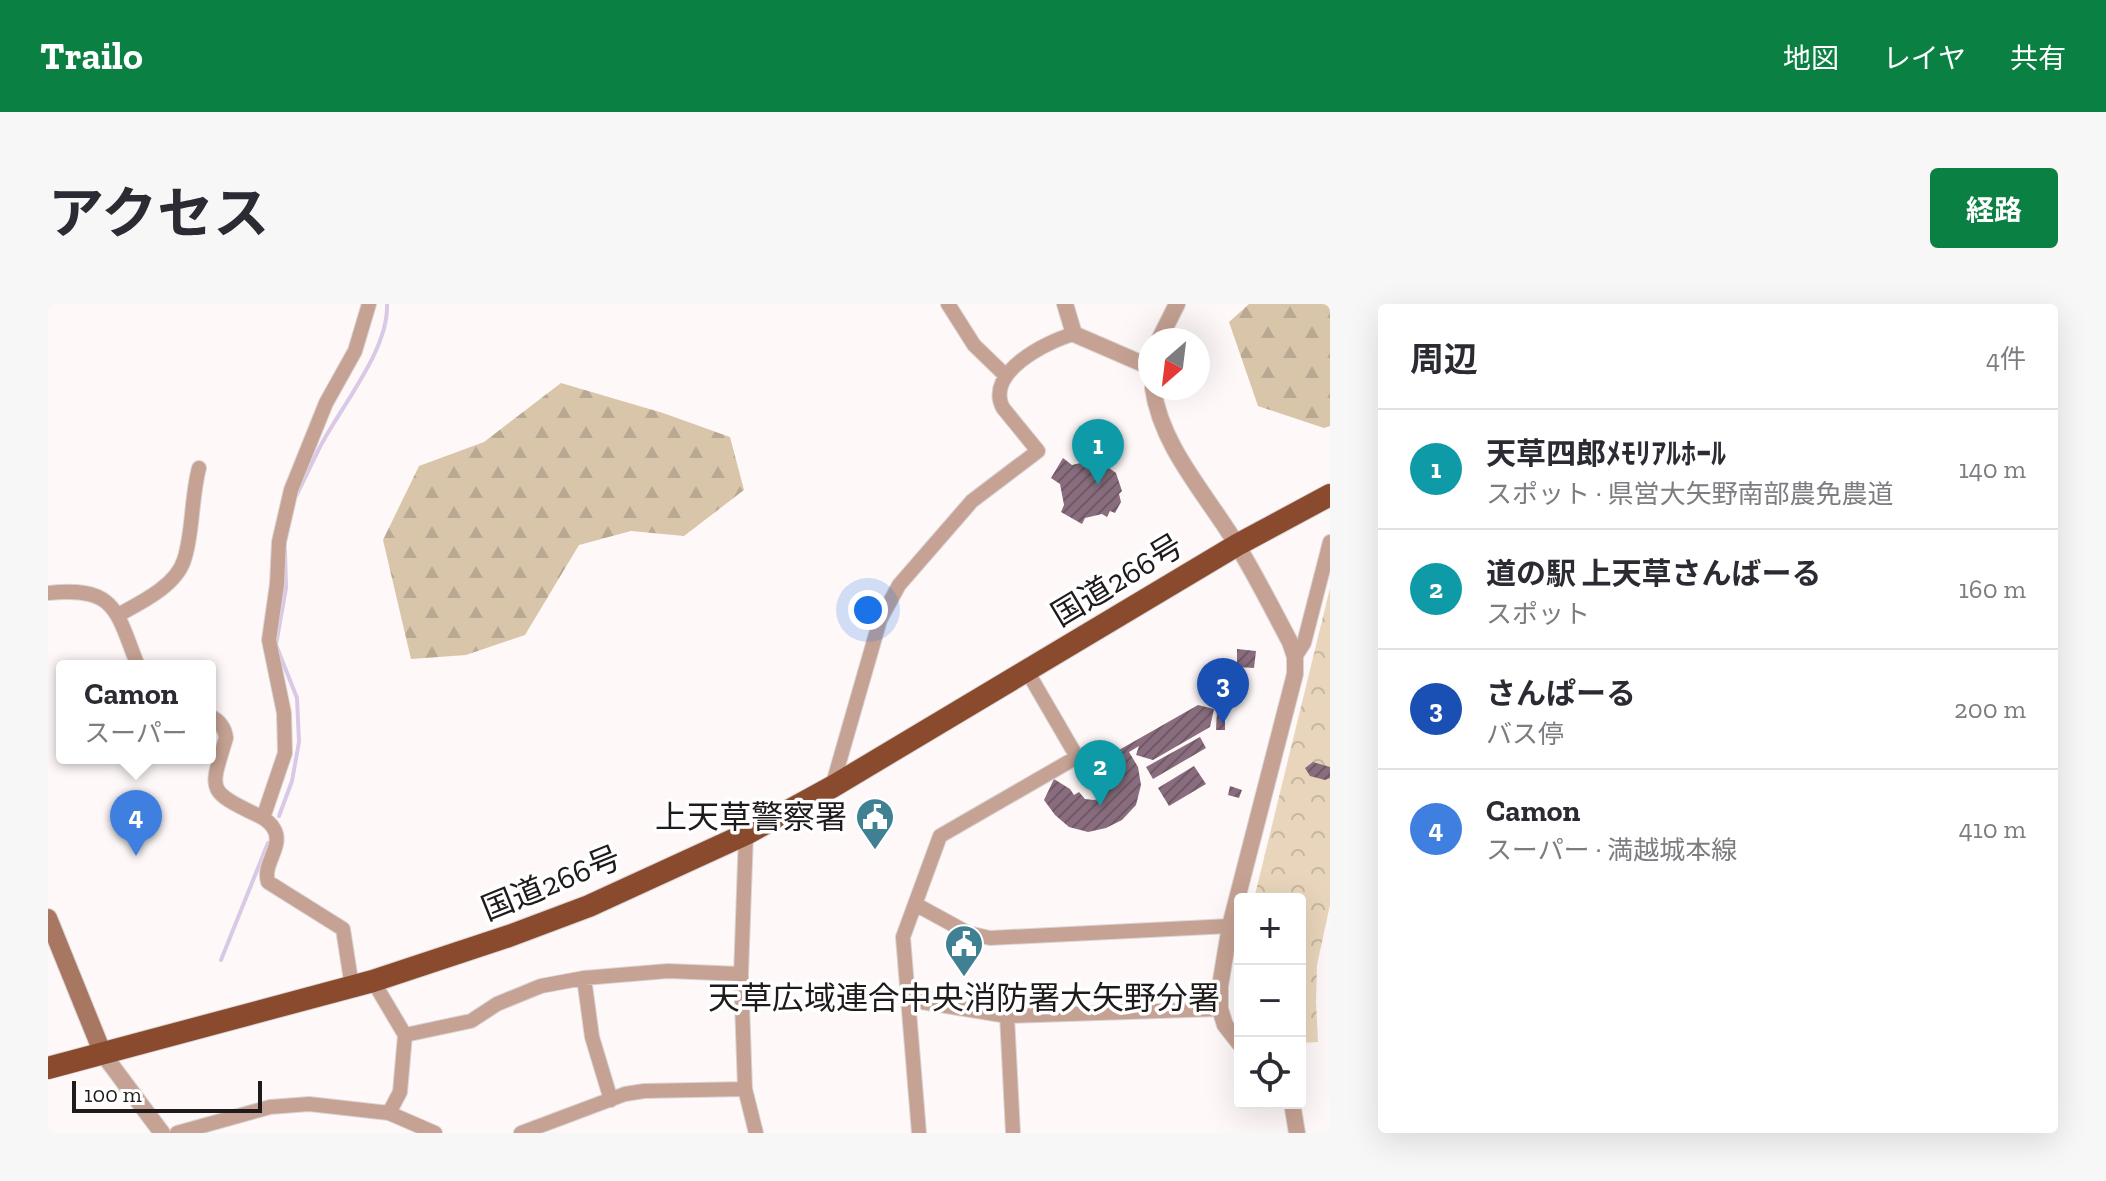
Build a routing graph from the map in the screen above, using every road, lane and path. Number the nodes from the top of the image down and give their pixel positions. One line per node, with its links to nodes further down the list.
1 (369, 304): 21 (street)
2 (948, 304): 8 (street)
3 (1065, 304): 6 (street)
4 (1177, 304): 5 (street)
5 (1165, 328)
6 (1074, 334): 7 (street); 8 (street)
7 (1138, 362)
8 (1005, 375): 20 (street)
9 (1156, 400): 13 (street)
10 (199, 468): 15 (street)
11 (1330, 495): 13 (highway, 国道266号)
12 (1330, 542): 16 (street)
13 (1237, 545): 16 (street); 18 (highway, 国道266号)
14 (48, 593): 15 (street)
15 (118, 615): 17 (street)
16 (1295, 657): 25 (street)
17 (136, 660)
18 (1027, 671): 20 (highway, 国道266号); 23 (street)
19 (216, 720): 21 (street)
20 (832, 787): 22 (highway, 国道266号)
21 (263, 818): 28 (street)
22 (746, 834): 26 (street); 28 (highway, 国道266号)
23 (915, 904): 25 (street); 29 (street)
24 (48, 918): 34 (main road)
25 (1230, 926): 30 (street)
26 (741, 974): 27 (street); 36 (street)
27 (584, 978): 32 (street); 37 (street)
28 (362, 984): 32 (street); 34 (highway, 国道266号)
29 (909, 1000): 31 (street); 45 (street)
30 (1220, 1009): 31 (street); 33 (street)
31 (1007, 1016): 46 (street)
32 (405, 1035): 39 (street)
33 (1234, 1037)
34 (103, 1054): 35 (highway, 国道266号); 40 (street)
35 (48, 1068)
36 (745, 1089): 37 (street); 44 (street)
37 (611, 1100): 43 (street)
38 (1293, 1109): 47 (street)
39 (389, 1113): 41 (street); 42 (street)
40 (162, 1133)
41 (177, 1133)
42 (435, 1133)
43 (521, 1133)
44 (756, 1133)
45 (919, 1133)
46 (1013, 1133)
47 (1297, 1133)

